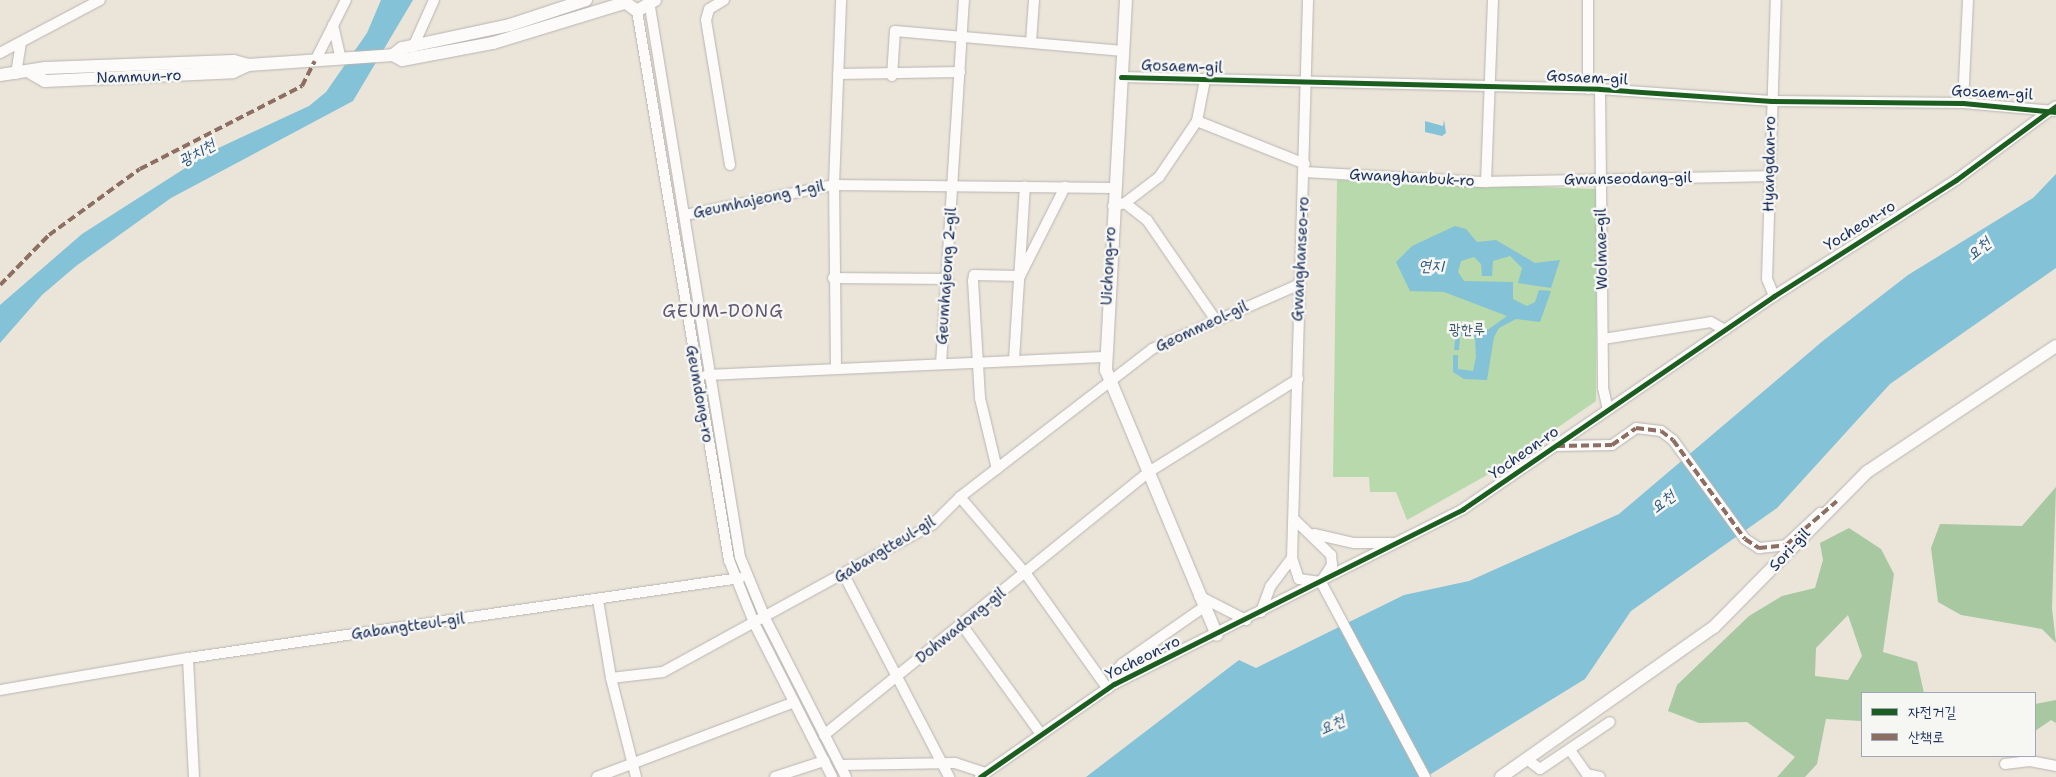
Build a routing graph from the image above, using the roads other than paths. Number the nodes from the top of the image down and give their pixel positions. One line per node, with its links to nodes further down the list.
1 (100, 0): 21 (street)
2 (346, 0): 18 (street)
3 (434, 0): 23 (street)
4 (586, 0): 19 (main road)
5 (724, 0): 44 (street)
6 (841, 0): 31 (street, Geumhajeong 1-gil)
7 (964, 0): 20 (street, Geumhajeong 2-gil)
8 (1034, 0): 22 (street)
9 (1126, 0): 25 (main road, Uichong-ro)
10 (1308, 0): 36 (street, Gwanghanseo-ro)
11 (1493, 0): 37 (street, Gwanghanbuk-ro)
12 (1588, 0): 38 (street)
13 (1776, 0): 40 (street, Hyangdan-ro)
14 (1968, 0): 41 (street)
15 (623, 2): 17 (main road); 19 (main road)
16 (653, 3): 17 (main road, Geumdong-ro); 55 (street, Geumdong-ro)
17 (637, 11): 86 (street, Geumdong-ro)
18 (333, 24): 27 (street); 28 (street)
19 (511, 32): 23 (main road); 26 (main road)
20 (962, 35): 22 (street); 29 (street, Geumhajeong 2-gil); 33 (street)
21 (21, 42): 24 (street); 30 (street)
22 (1031, 42): 25 (street)
23 (413, 47): 26 (main road)
24 (3, 50)
25 (1123, 51): 34 (main road, Uichong-ro)
26 (393, 55): 27 (main road, Nammun-ro)
27 (343, 59): 28 (main road, Nammun-ro)
28 (315, 61): 30 (main road, Nammun-ro)
29 (960, 72): 33 (street); 49 (street, Geumhajeong 2-gil)
30 (16, 74): 32 (main road, Nammun-ro)
31 (838, 74): 33 (street); 50 (street, Geumhajeong 1-gil)
32 (0, 75)
33 (892, 76)
34 (1121, 77): 35 (street, Gosaem-gil); 53 (main road, Uichong-ro)
35 (1205, 80): 36 (street, Gosaem-gil); 43 (street)
36 (1308, 82): 37 (street, Gosaem-gil); 45 (street, Gwanghanseo-ro)
37 (1489, 87): 38 (street, Gosaem-gil); 48 (street, Gwanghanbuk-ro)
38 (1588, 89): 39 (street, Gosaem-gil)
39 (1600, 89): 40 (street, Gosaem-gil); 47 (street, Wolmae-gil)
40 (1772, 101): 41 (street, Gosaem-gil); 46 (street, Hyangdan-ro)
41 (1963, 103): 42 (street, Gosaem-gil)
42 (2055, 109): 60 (street, Yocheon-ro)
43 (1197, 121): 45 (street, Gwanghanbuk-ro); 54 (street)
44 (730, 165)
45 (1305, 168): 48 (street, Gwanghanbuk-ro); 59 (street, Gwanghanseo-ro)
46 (1770, 176): 47 (street, Gwanseodang-gil); 60 (street, Hyangdan-ro)
47 (1602, 179): 48 (street, Gwanseodang-gil); 63 (street, Wolmae-gil)
48 (1486, 182)
49 (954, 183): 50 (street, Geumhajeong 1-gil); 51 (street); 58 (street, Geumhajeong 2-gil)
50 (834, 185): 55 (street, Geumhajeong 1-gil); 57 (street, Geumhajeong 1-gil)
51 (1025, 186): 52 (street); 56 (street)
52 (1065, 186): 53 (street); 56 (street)
53 (1114, 188): 54 (main road, Uichong-ro)
54 (1119, 205): 61 (street); 65 (main road, Uichong-ro)
55 (685, 215): 70 (street, Geumdong-ro)
56 (1020, 276): 66 (street); 67 (street, Geumhajeong 2-gil)
57 (833, 278): 58 (street); 69 (street, Geumhajeong 1-gil)
58 (948, 279): 68 (street, Geumhajeong 2-gil)
59 (1300, 284): 61 (street, Geommeol-gil); 71 (street, Gwanghanseo-ro)
60 (1774, 296): 62 (street, Yocheon-ro)
61 (1215, 320): 72 (street, Geommeol-gil)
62 (1725, 330): 63 (street); 73 (street, Yocheon-ro)
63 (1603, 339): 73 (street, Wolmae-gil)
64 (2056, 346): 78 (main road, Sori-gil)
65 (1104, 358): 66 (street, Geumhajeong 2-gil); 72 (main road, Uichong-ro)
66 (1014, 360): 67 (street, Geumhajeong 2-gil)
67 (976, 362): 68 (street, Geumhajeong 2-gil); 75 (street)
68 (941, 364): 69 (street)
69 (836, 368): 70 (street)
70 (707, 374): 85 (street, Geumdong-ro)
71 (1298, 379): 76 (street); 79 (street, Gwanghanseo-ro)
72 (1110, 383): 75 (street, Gabangtteul-gil); 76 (main road, Uichong-ro)
73 (1608, 409): 74 (street, Yocheon-ro)
74 (1555, 446): 78 (street); 81 (street, Yocheon-ro)
75 (997, 469): 77 (street, Gabangtteul-gil)
76 (1147, 473): 83 (street, Dohwadong-gil); 89 (main road, Uichong-ro)
77 (960, 497): 83 (street); 84 (street, Gabangtteul-gil)
78 (1836, 501): 106 (main road, Sori-gil)
79 (1294, 519): 80 (street); 82 (street, Gwanghanseo-ro)
80 (1314, 534): 81 (street); 87 (street)
81 (1397, 542): 87 (street, Yocheon-ro)
82 (1292, 558): 87 (street); 90 (street)
83 (1026, 574): 94 (street, Dohwadong-gil); 99 (street)
84 (844, 575): 91 (street, Gabangtteul-gil); 98 (street)
85 (746, 576): 86 (street, Gabangtteul-gil); 91 (street, Geumdong-ro)
86 (735, 580): 88 (street, Gabangtteul-gil); 93 (street, Geumdong-ro)
87 (1321, 582): 90 (street, Yocheon-ro); 122 (street)
88 (598, 600): 96 (street, Gabangtteul-gil); 97 (street)
89 (1201, 602): 92 (street); 95 (main road, Uichong-ro); 99 (street)
90 (1261, 612): 92 (street, Yocheon-ro)
91 (766, 620): 93 (street); 104 (street, Geumdong-ro)
92 (1246, 620): 95 (street, Yocheon-ro)
93 (755, 625): 97 (street); 101 (street, Geumdong-ro)
94 (962, 625): 98 (street, Dohwadong-gil); 103 (street)
95 (1217, 634): 99 (street, Yocheon-ro)
96 (188, 658): 100 (street, Gabangtteul-gil); 115 (street)
97 (611, 678): 110 (street)
98 (896, 678): 104 (street, Dohwadong-gil); 108 (street)
99 (1111, 686): 103 (street, Yocheon-ro)
100 (0, 690)
101 (794, 702): 107 (street, Geumdong-ro); 110 (street)
102 (1610, 722): 105 (street)
103 (1041, 734): 113 (street, Yocheon-ro)
104 (824, 735): 111 (street, Geumdong-ro)
105 (1570, 750): 106 (street); 114 (street)
106 (1528, 760): 123 (main road, Sori-gil)
107 (824, 761): 118 (street); 119 (street, Geumdong-ro)
108 (942, 763): 111 (street, Yocheon-ro); 113 (street, Yocheon-ro); 121 (street)
109 (2005, 764): 112 (street)
110 (633, 765): 116 (street); 117 (street)
111 (840, 765): 120 (street, Geumdong-ro)
112 (2056, 766)
113 (982, 775)
114 (1586, 775): 124 (street)
115 (194, 777)
116 (597, 777)
117 (636, 777)
118 (775, 777)
119 (832, 777)
120 (846, 777)
121 (949, 777)
122 (1425, 777)
123 (1502, 777)
124 (1600, 777)

